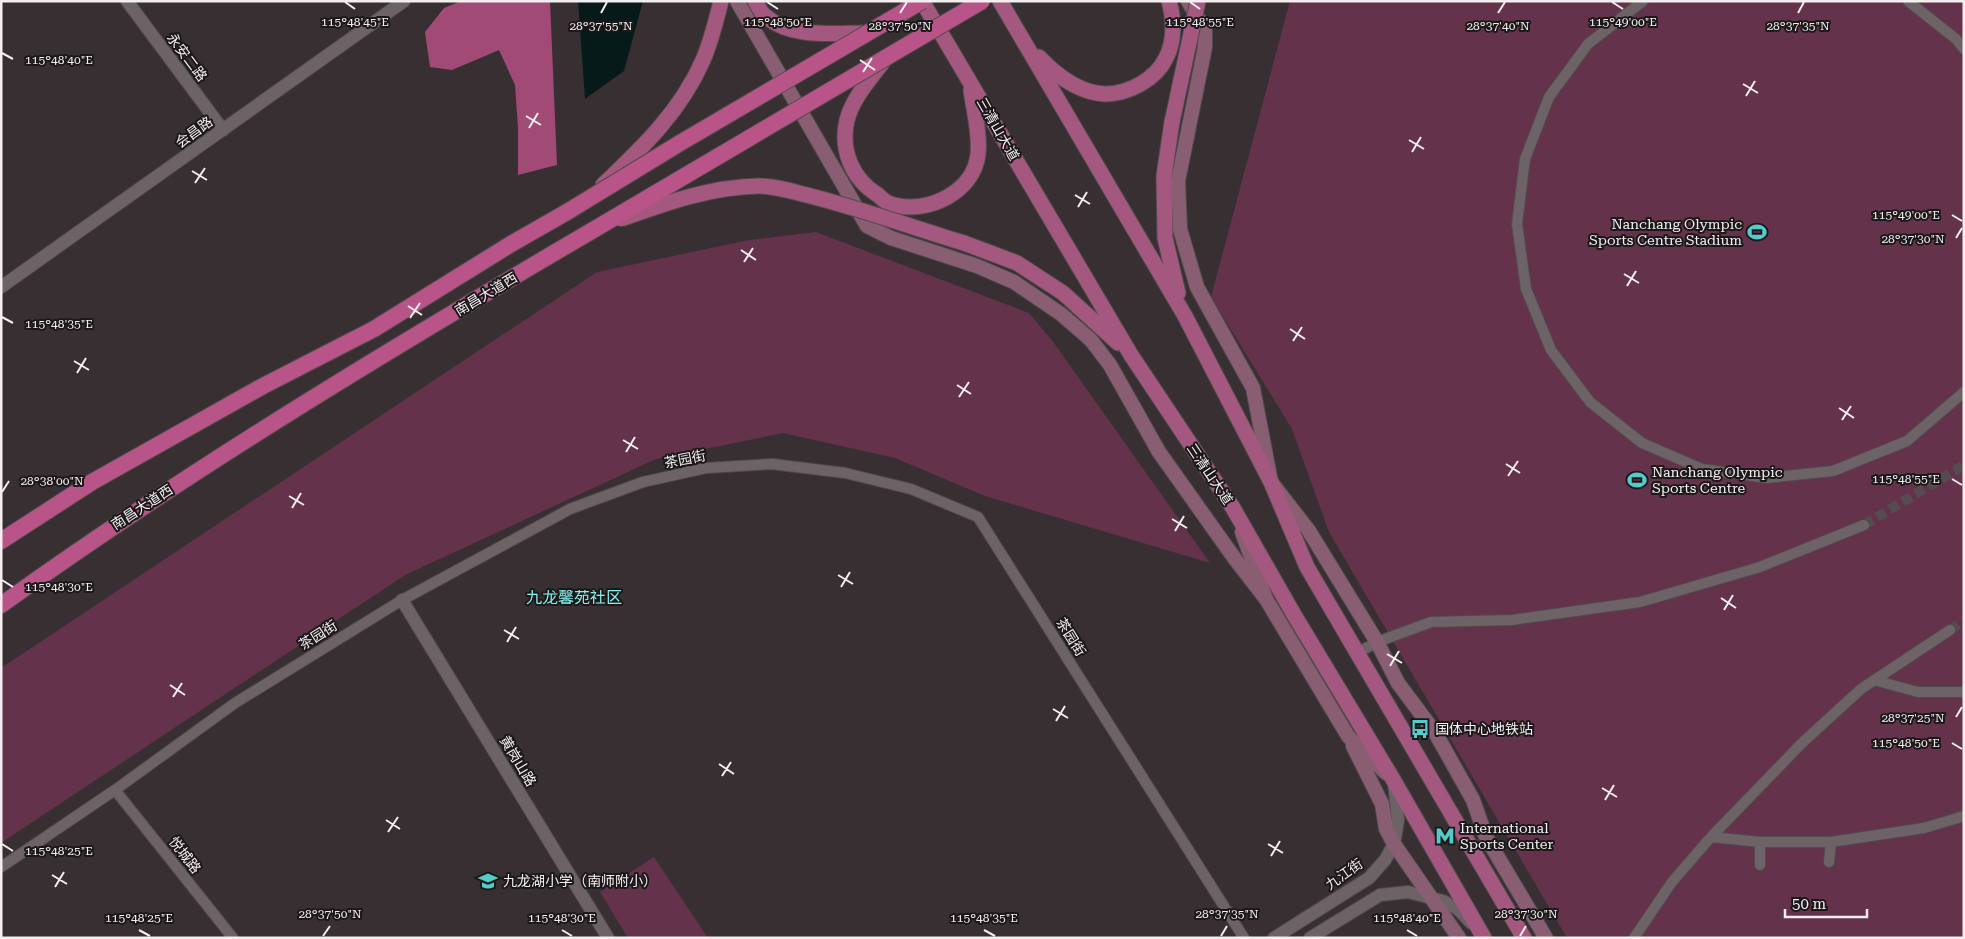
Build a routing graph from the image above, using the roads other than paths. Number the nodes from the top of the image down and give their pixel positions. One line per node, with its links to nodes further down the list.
1 (128, 1): 19 (street, 永安二路)
2 (404, 1): 19 (street, 会昌路)
3 (721, 1): 20 (main road, bridge)
4 (737, 1): 30 (main road)
5 (755, 1): 14 (main road)
6 (982, 1): 17 (highway, 南昌大道西, bridge)
7 (1000, 1): 15 (main road)
8 (1169, 1): 15 (main road)
9 (1188, 1): 26 (main road)
10 (1198, 1): 23 (main road, bridge)
11 (1643, 1): 25 (street)
12 (1912, 2): 16 (street)
13 (925, 5): 14 (highway, 南昌大道西, bridge); 18 (main road, 三清山大道)
14 (867, 33): 20 (highway, 南昌大道西, bridge)
15 (1022, 40): 23 (main road)
16 (1964, 49)
17 (885, 59): 18 (main road); 21 (highway, 南昌大道西, bridge)
18 (969, 80): 24 (main road, 三清山大道)
19 (223, 130): 22 (street, 会昌路)
20 (588, 200): 29 (highway, 南昌大道西, bridge)
21 (601, 226): 24 (main road, bridge); 32 (highway, 南昌大道西, bridge)
22 (1, 287)
23 (1185, 316): 26 (main road)
24 (1131, 355): 27 (main road, 三清山大道)
25 (1964, 392)
26 (1271, 482): 34 (main road); 35 (main road)
27 (1233, 508): 30 (main road); 39 (main road, 三清山大道)
28 (1864, 525): 34 (street)
29 (1, 541)
30 (1266, 599): 38 (main road)
31 (402, 600): 40 (street, 茶园街); 52 (street, 黄岗山路); 53 (street, 茶园街)
32 (1, 605)
33 (1950, 630): 36 (street)
34 (1377, 642): 35 (street); 58 (main road)
35 (1357, 653): 57 (main road)
36 (1874, 680): 37 (street); 42 (street)
37 (1964, 692)
38 (1348, 736): 39 (main road); 45 (main road)
39 (1394, 781): 45 (street, 九江街); 50 (main road, 三清山大道)
40 (115, 790): 48 (street, 茶园街); 51 (street, 悦城路)
41 (1964, 816): 44 (street)
42 (1711, 837): 43 (street); 59 (street)
43 (1760, 842): 44 (street); 47 (street)
44 (1831, 842): 46 (street)
45 (1394, 844): 49 (main road); 54 (street, 九江街)
46 (1829, 862)
47 (1760, 865)
48 (1, 867)
49 (1432, 898): 50 (street); 55 (street); 56 (main road)
50 (1484, 937)
51 (233, 938)
52 (608, 938)
53 (1244, 938)
54 (1274, 938)
55 (1310, 938)
56 (1459, 938)
57 (1524, 938)
58 (1546, 938)
59 (1634, 938)

